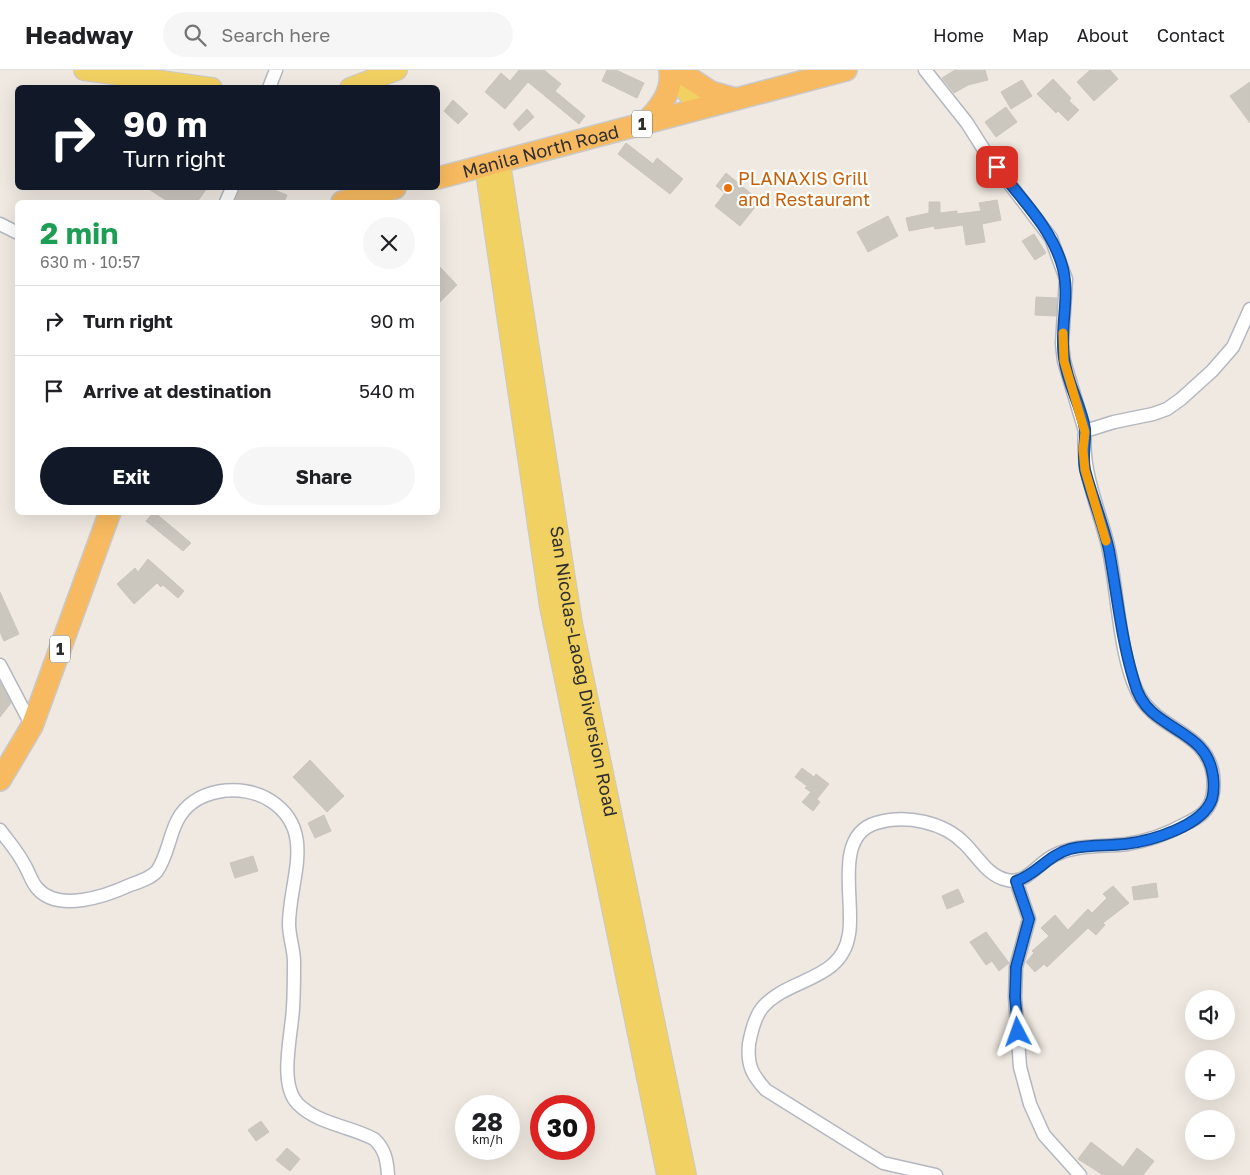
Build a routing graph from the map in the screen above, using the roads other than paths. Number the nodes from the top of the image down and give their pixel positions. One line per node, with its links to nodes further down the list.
1 (84, 70): 8 (main road)
2 (276, 70): 9 (street)
3 (397, 70): 10 (main road)
4 (672, 70): 12 (main road); 13 (highway)
5 (677, 70): 11 (highway)
6 (846, 70): 11 (highway, Manila North Road / 1)
7 (925, 70): 21 (street)
8 (191, 85)
9 (270, 85)
10 (358, 85)
11 (736, 99): 12 (highway, Manila North Road / 1)
12 (698, 109): 13 (highway, Manila North Road / 1)
13 (644, 124): 14 (highway, Manila North Road / 1)
14 (493, 165): 15 (highway, Manila North Road / 1); 29 (main road, San Nicolas-Laoag Diversion Road); 30 (main road, San Nicolas-Laoag Diversion Road)
15 (440, 178)
16 (387, 190): 17 (highway)
17 (350, 200)
18 (0, 224): 19 (street)
19 (15, 232)
20 (1250, 310): 21 (street)
21 (1085, 432): 27 (street)
22 (109, 515): 24 (highway, 1)
23 (0, 665): 24 (street)
24 (32, 726): 25 (highway, 1)
25 (0, 780)
26 (0, 830): 28 (street)
27 (1016, 881): 31 (street); 32 (street)
28 (388, 1175)
29 (667, 1175)
30 (686, 1175)
31 (936, 1175)
32 (1080, 1175)

